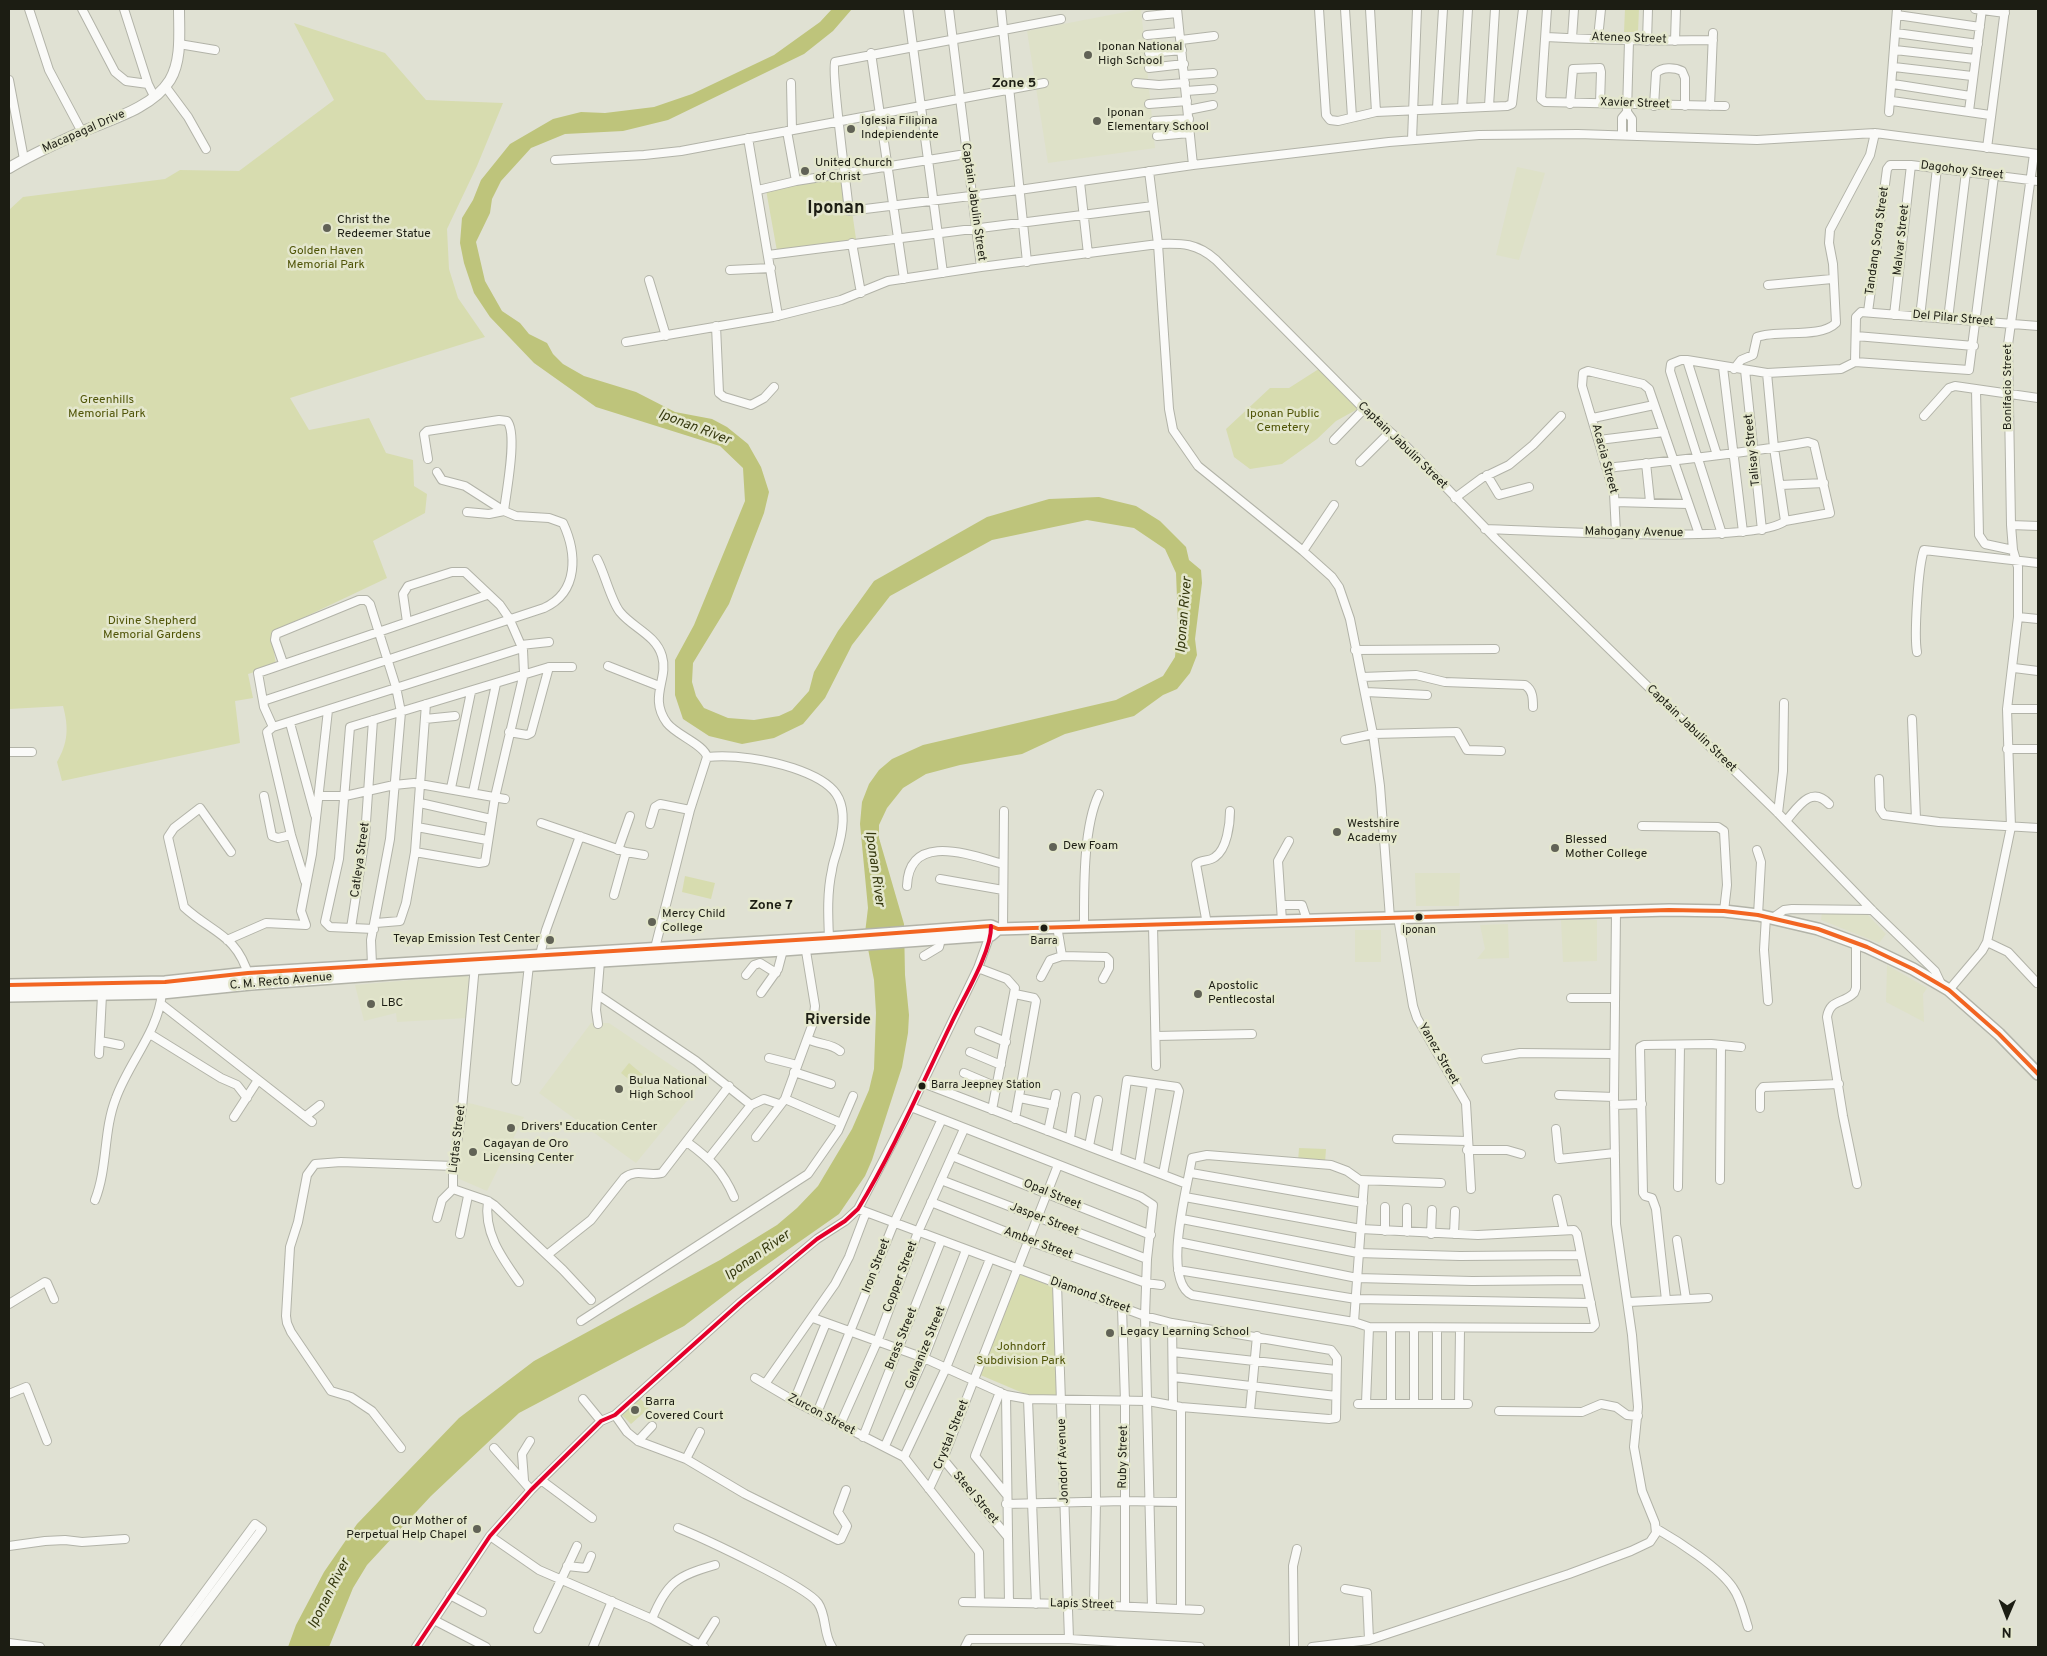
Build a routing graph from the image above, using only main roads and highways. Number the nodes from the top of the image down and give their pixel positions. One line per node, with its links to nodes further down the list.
1 (179, 9): 2 (main road, Macapagal Drive)
2 (9, 168)
3 (996, 930): 4 (highway, C. M. Recto Avenue); 4 (highway, C. M. Recto Avenue); 10 (highway)
4 (850, 941): 5 (highway, C. M. Recto Avenue); 5 (highway, C. M. Recto Avenue)
5 (805, 944): 6 (highway, C. M. Recto Avenue); 6 (highway, C. M. Recto Avenue)
6 (475, 964): 7 (highway, C. M. Recto Avenue); 7 (highway, C. M. Recto Avenue)
7 (250, 978): 8 (highway, C. M. Recto Avenue); 9 (highway, C. M. Recto Avenue)
8 (9, 985)
9 (9, 996)
10 (2038, 1074)

